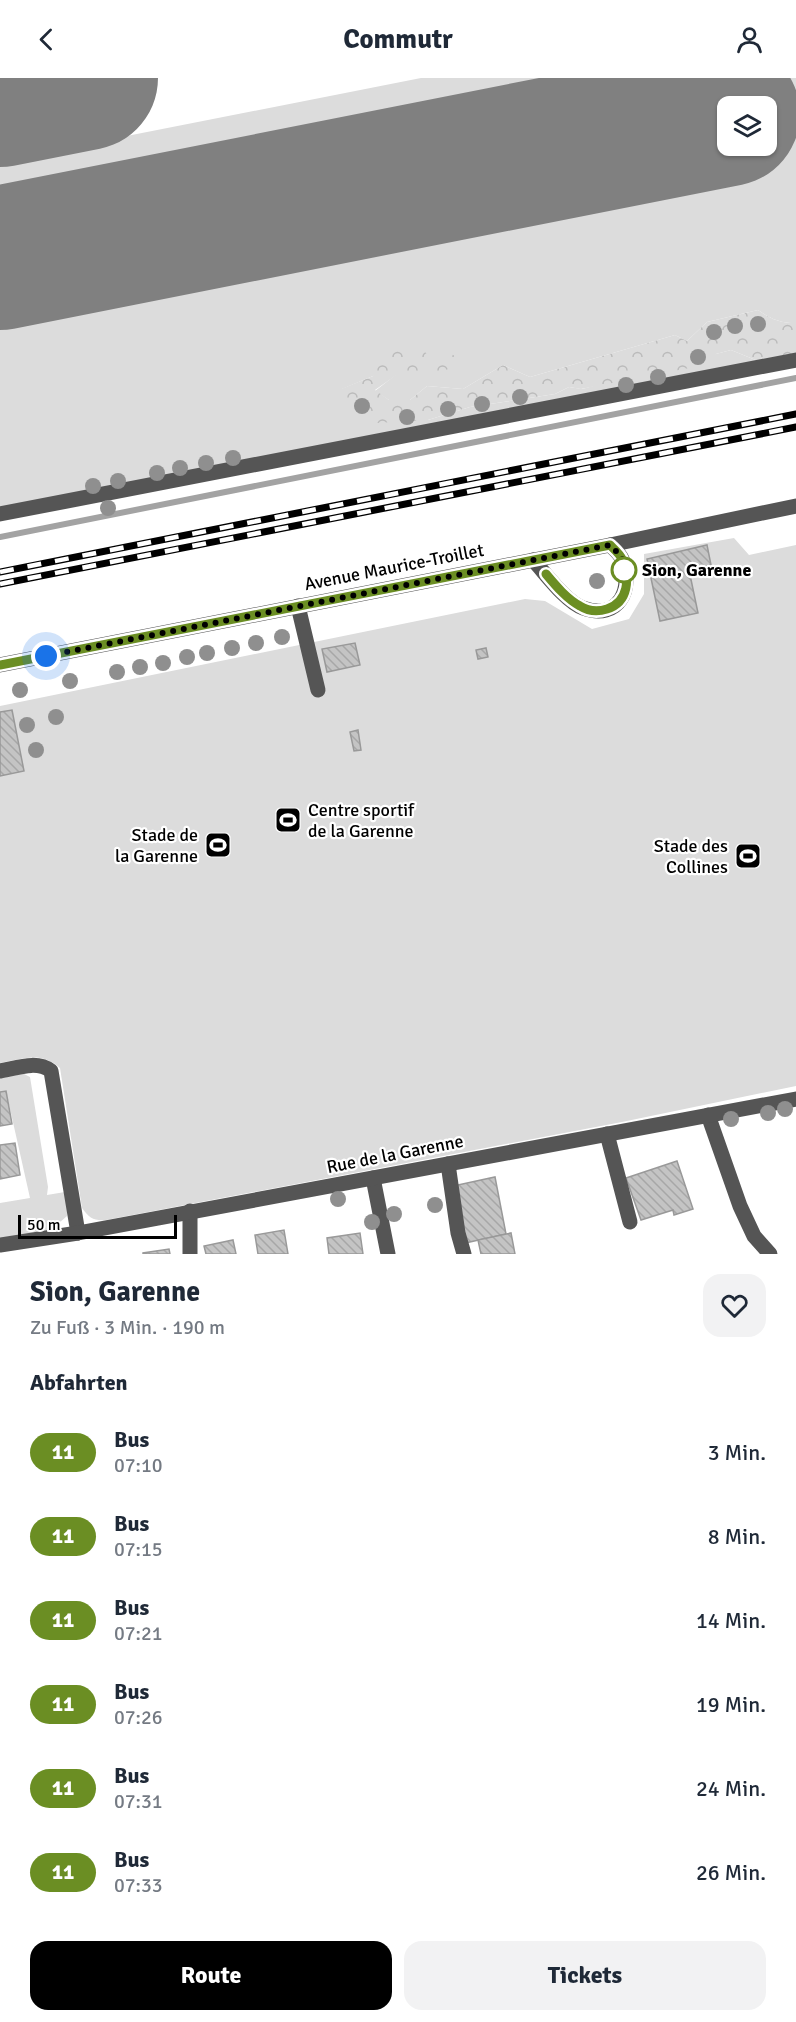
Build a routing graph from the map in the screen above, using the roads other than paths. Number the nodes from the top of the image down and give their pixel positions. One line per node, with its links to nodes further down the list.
1 (796, 360): 3 (street)
2 (796, 506): 4 (street, Avenue Maurice-Troillet)
3 (0, 514)
4 (610, 545): 5 (street, Avenue Maurice-Troillet); 5 (street)
5 (533, 560): 6 (street, Avenue Maurice-Troillet)
6 (298, 606): 7 (street, Avenue Maurice-Troillet); 8 (street)
7 (0, 665)
8 (318, 690)
9 (0, 1071): 17 (street)
10 (796, 1099): 11 (street, Rue de la Garenne)
11 (708, 1115): 12 (street, Rue de la Garenne); 22 (street)
12 (607, 1134): 13 (street, Rue de la Garenne); 16 (street)
13 (448, 1164): 14 (street, Rue de la Garenne); 21 (street)
14 (373, 1178): 15 (street, Rue de la Garenne); 20 (street)
15 (189, 1211): 17 (street, Rue de la Garenne); 19 (street)
16 (630, 1222)
17 (78, 1233): 18 (street, Rue de la Garenne)
18 (0, 1245)
19 (190, 1254)
20 (388, 1254)
21 (464, 1254)
22 (770, 1254)

